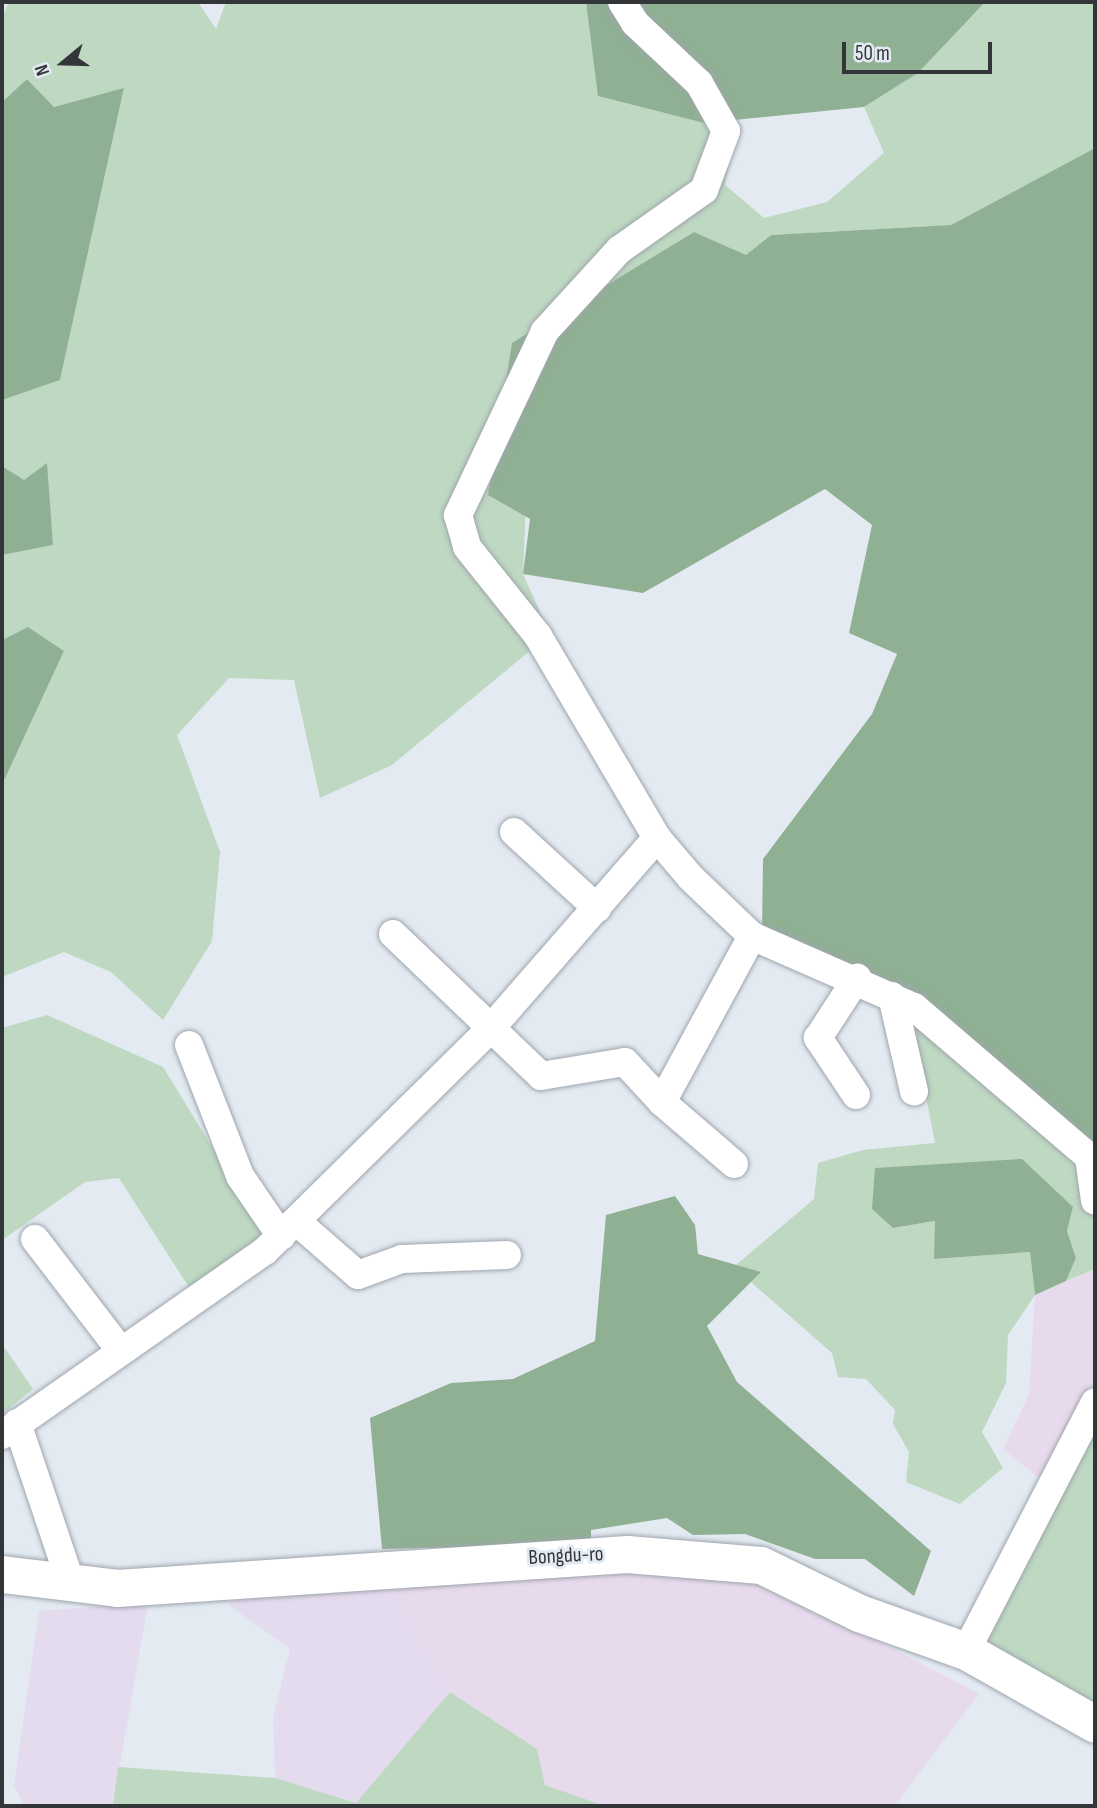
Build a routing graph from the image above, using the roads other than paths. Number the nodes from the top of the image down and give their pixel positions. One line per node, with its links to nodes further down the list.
1 (622, 2): 3 (street)
2 (514, 832): 4 (street)
3 (657, 838): 4 (street); 6 (street)
4 (597, 908): 9 (street)
5 (393, 934): 9 (street)
6 (752, 936): 7 (street); 13 (street)
7 (857, 978): 8 (street); 12 (street)
8 (892, 996): 11 (street); 15 (street)
9 (492, 1027): 13 (street); 16 (street)
10 (190, 1045): 16 (street)
11 (914, 1091)
12 (856, 1095)
13 (662, 1102): 14 (street)
14 (734, 1164)
15 (1095, 1201)
16 (288, 1228): 18 (street); 19 (street)
17 (35, 1239): 19 (street)
18 (507, 1255)
19 (121, 1351): 21 (street)
20 (1095, 1402): 24 (street)
21 (9, 1429): 23 (street)
22 (2, 1574): 23 (main road, Bongdu-ro)
23 (71, 1583): 24 (main road, Bongdu-ro)
24 (966, 1651): 25 (main road, Bongdu-ro)
25 (1095, 1724)

